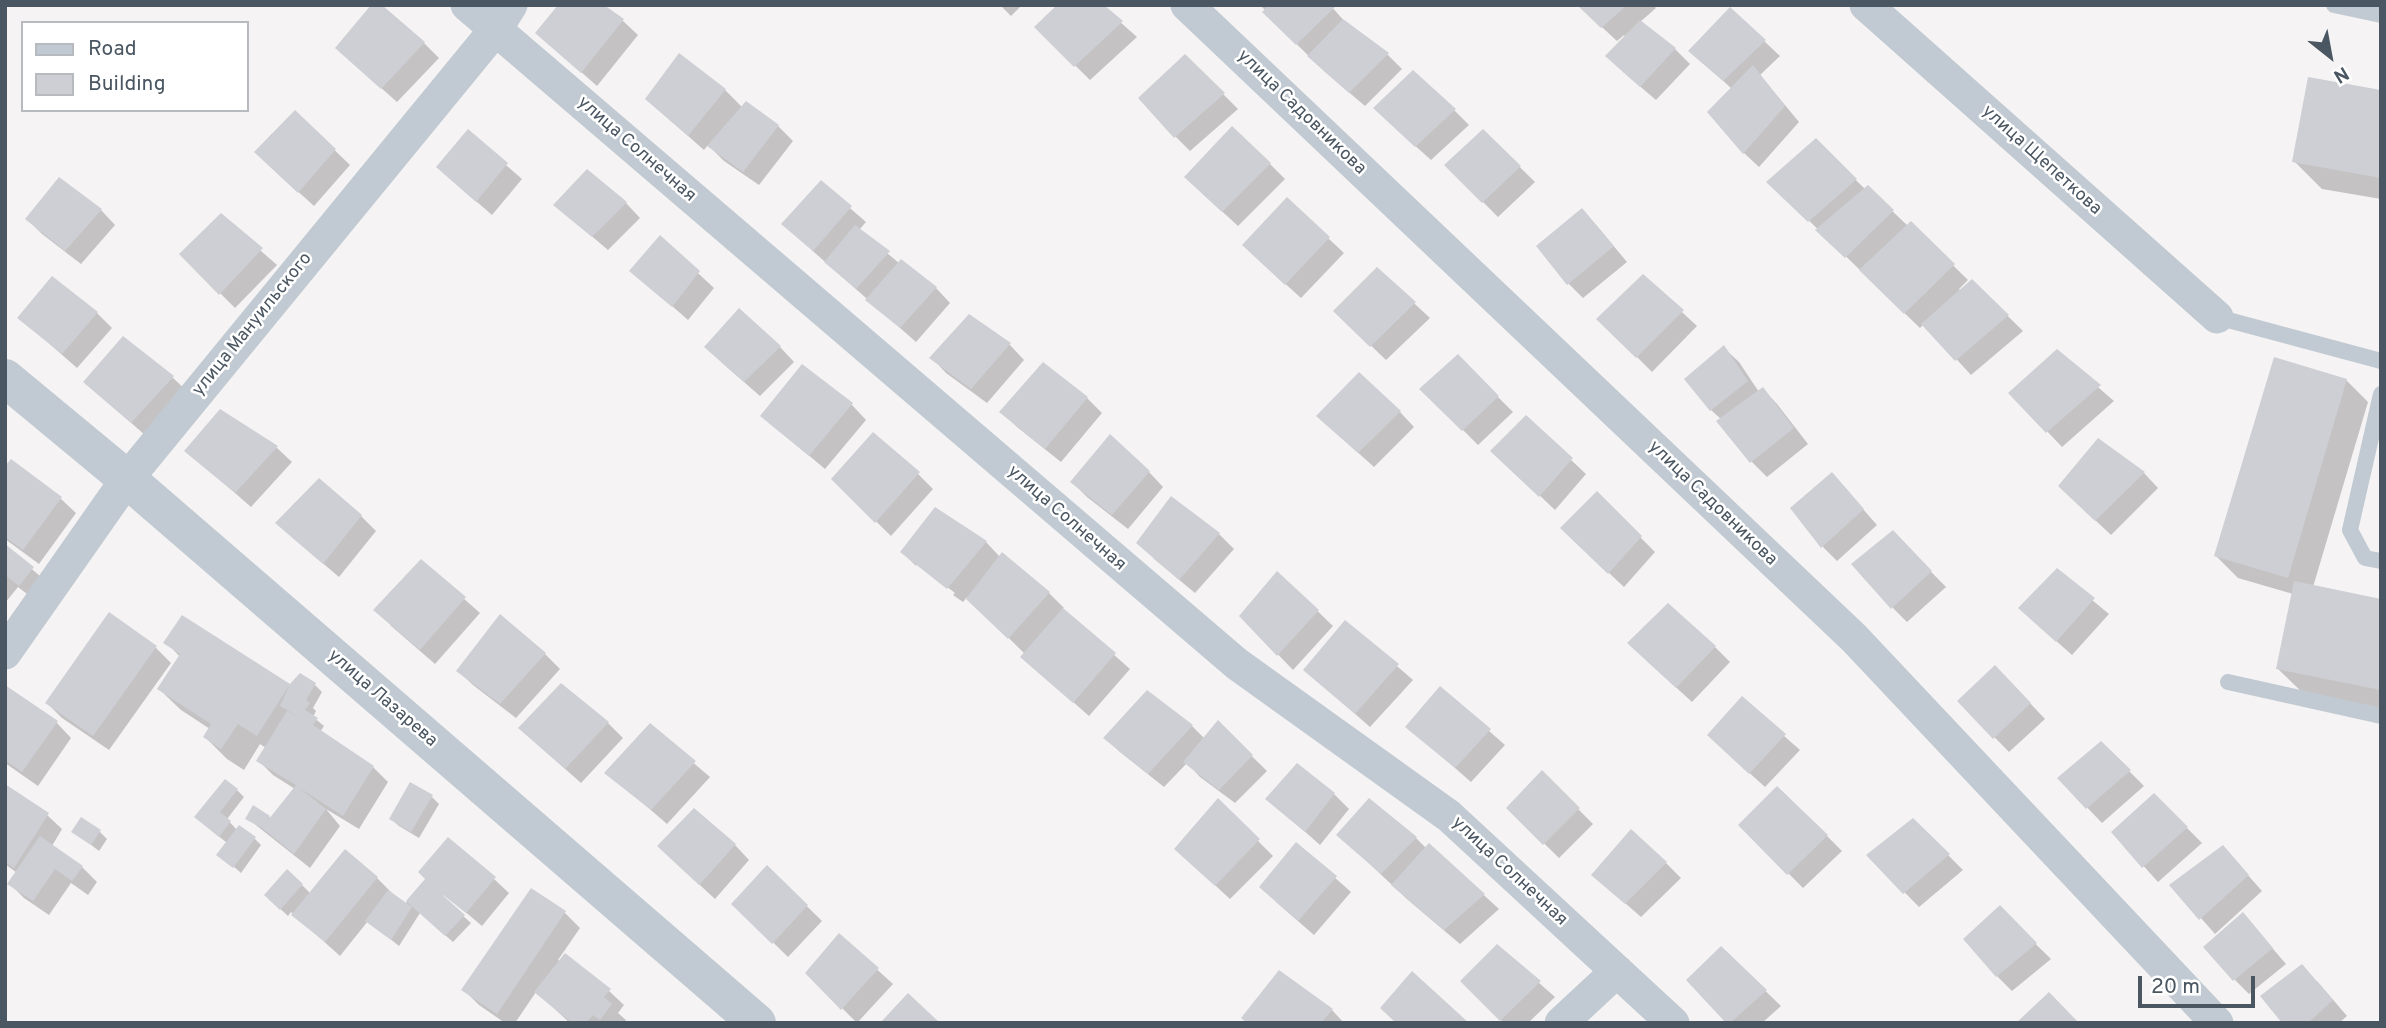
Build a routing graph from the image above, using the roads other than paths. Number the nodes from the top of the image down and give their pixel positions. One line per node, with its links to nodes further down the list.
1 (467, 5): 6 (street, улица Солнечная)
2 (1187, 5): 20 (street, улица Садовникова)
3 (1866, 5): 7 (street, улица Щепеткова)
4 (2334, 5): 5 (lane)
5 (2381, 15)
6 (503, 18): 11 (street, улица Мануильского); 16 (street, улица Солнечная)
7 (2217, 317): 8 (lane)
8 (2381, 361)
9 (5, 378): 11 (street, улица Лазарева)
10 (2381, 394): 12 (lane)
11 (127, 479): 13 (street, улица Мануильского); 17 (street, улица Лазарева)
12 (2381, 561)
13 (5, 653)
14 (2228, 682): 15 (lane)
15 (2381, 716)
16 (1617, 971): 18 (street); 19 (street, улица Солнечная)
17 (757, 1023)
18 (1561, 1023)
19 (1672, 1023)
20 (2217, 1023)

